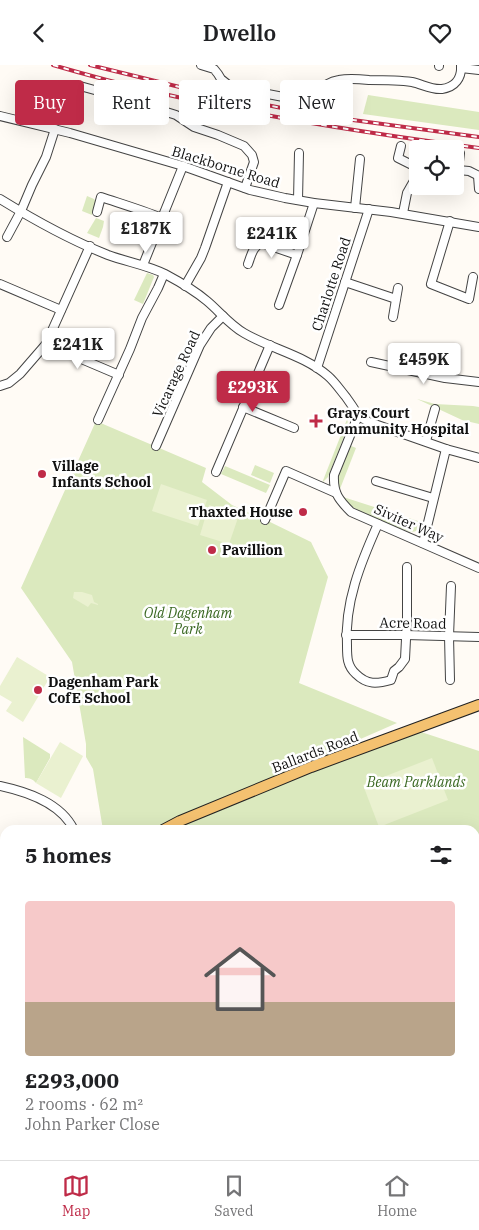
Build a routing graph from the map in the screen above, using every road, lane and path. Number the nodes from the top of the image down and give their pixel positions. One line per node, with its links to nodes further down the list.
1 (201, 65): 2 (street)
2 (461, 67): 3 (street)
3 (479, 70)
4 (84, 87): 15 (street)
5 (1, 119): 6 (street, Blackborne Road)
6 (55, 129): 11 (street, Blackborne Road); 23 (street)
7 (401, 146): 10 (street)
8 (299, 153): 19 (street)
9 (360, 159): 21 (street)
10 (409, 163)
11 (183, 166): 14 (street, Blackborne Road); 26 (street)
12 (464, 171): 13 (street)
13 (478, 176): 16 (street)
14 (228, 182): 15 (street, Blackborne Road); 38 (street)
15 (244, 188): 19 (street, Blackborne Road)
16 (479, 189)
17 (409, 190): 25 (street)
18 (0, 199): 23 (street)
19 (298, 200): 20 (street, Blackborne Road)
20 (314, 203): 21 (street, Blackborne Road); 31 (street)
21 (355, 208): 22 (street, Blackborne Road)
22 (369, 209): 25 (street, Blackborne Road); 36 (street, Charlotte Road)
23 (21, 211): 29 (street); 30 (street)
24 (97, 212): 26 (street)
25 (404, 213): 27 (street, Blackborne Road)
26 (162, 218): 33 (street)
27 (450, 221): 28 (street, Blackborne Road); 35 (street)
28 (479, 227)
29 (7, 237)
30 (90, 247): 33 (street); 42 (street)
31 (297, 255): 32 (street); 41 (street)
32 (248, 264)
33 (143, 265): 34 (street)
34 (164, 274): 38 (street); 49 (street)
35 (473, 277)
36 (345, 282): 40 (street); 48 (street, Charlotte Road)
37 (0, 284): 42 (street)
38 (185, 286): 43 (street)
39 (398, 288): 40 (street)
40 (396, 299): 44 (street)
41 (279, 305)
42 (62, 310): 45 (street)
43 (223, 316): 46 (street); 58 (street, Vicarage Road)
44 (393, 317)
45 (46, 344): 49 (street); 51 (street)
46 (270, 345): 48 (street); 52 (street)
47 (371, 362): 50 (street)
48 (317, 368): 54 (street)
49 (119, 375): 55 (street)
50 (479, 382)
51 (0, 386)
52 (243, 407): 56 (street); 61 (street)
53 (435, 409): 57 (street)
54 (358, 416): 57 (street); 63 (street)
55 (98, 420)
56 (294, 428)
57 (426, 441): 59 (street)
58 (156, 446)
59 (446, 449): 60 (street); 64 (street)
60 (479, 458)
61 (216, 472)
62 (376, 481): 64 (street)
63 (336, 493): 65 (street, Siviter Way); 66 (street, Siviter Way)
64 (434, 499): 67 (street)
65 (265, 520)
66 (378, 524): 67 (street, Siviter Way); 71 (street)
67 (423, 543): 69 (street, Siviter Way)
68 (407, 567): 72 (street)
69 (479, 568)
70 (451, 586): 73 (street)
71 (346, 635): 72 (street, Acre Road); 72 (street)
72 (406, 635): 73 (street, Acre Road)
73 (449, 636): 74 (street, Acre Road); 75 (street)
74 (479, 637)
75 (450, 680)
76 (479, 705): 79 (main road, Ballards Road)
77 (0, 786): 78 (street)
78 (72, 825)
79 (181, 825)

